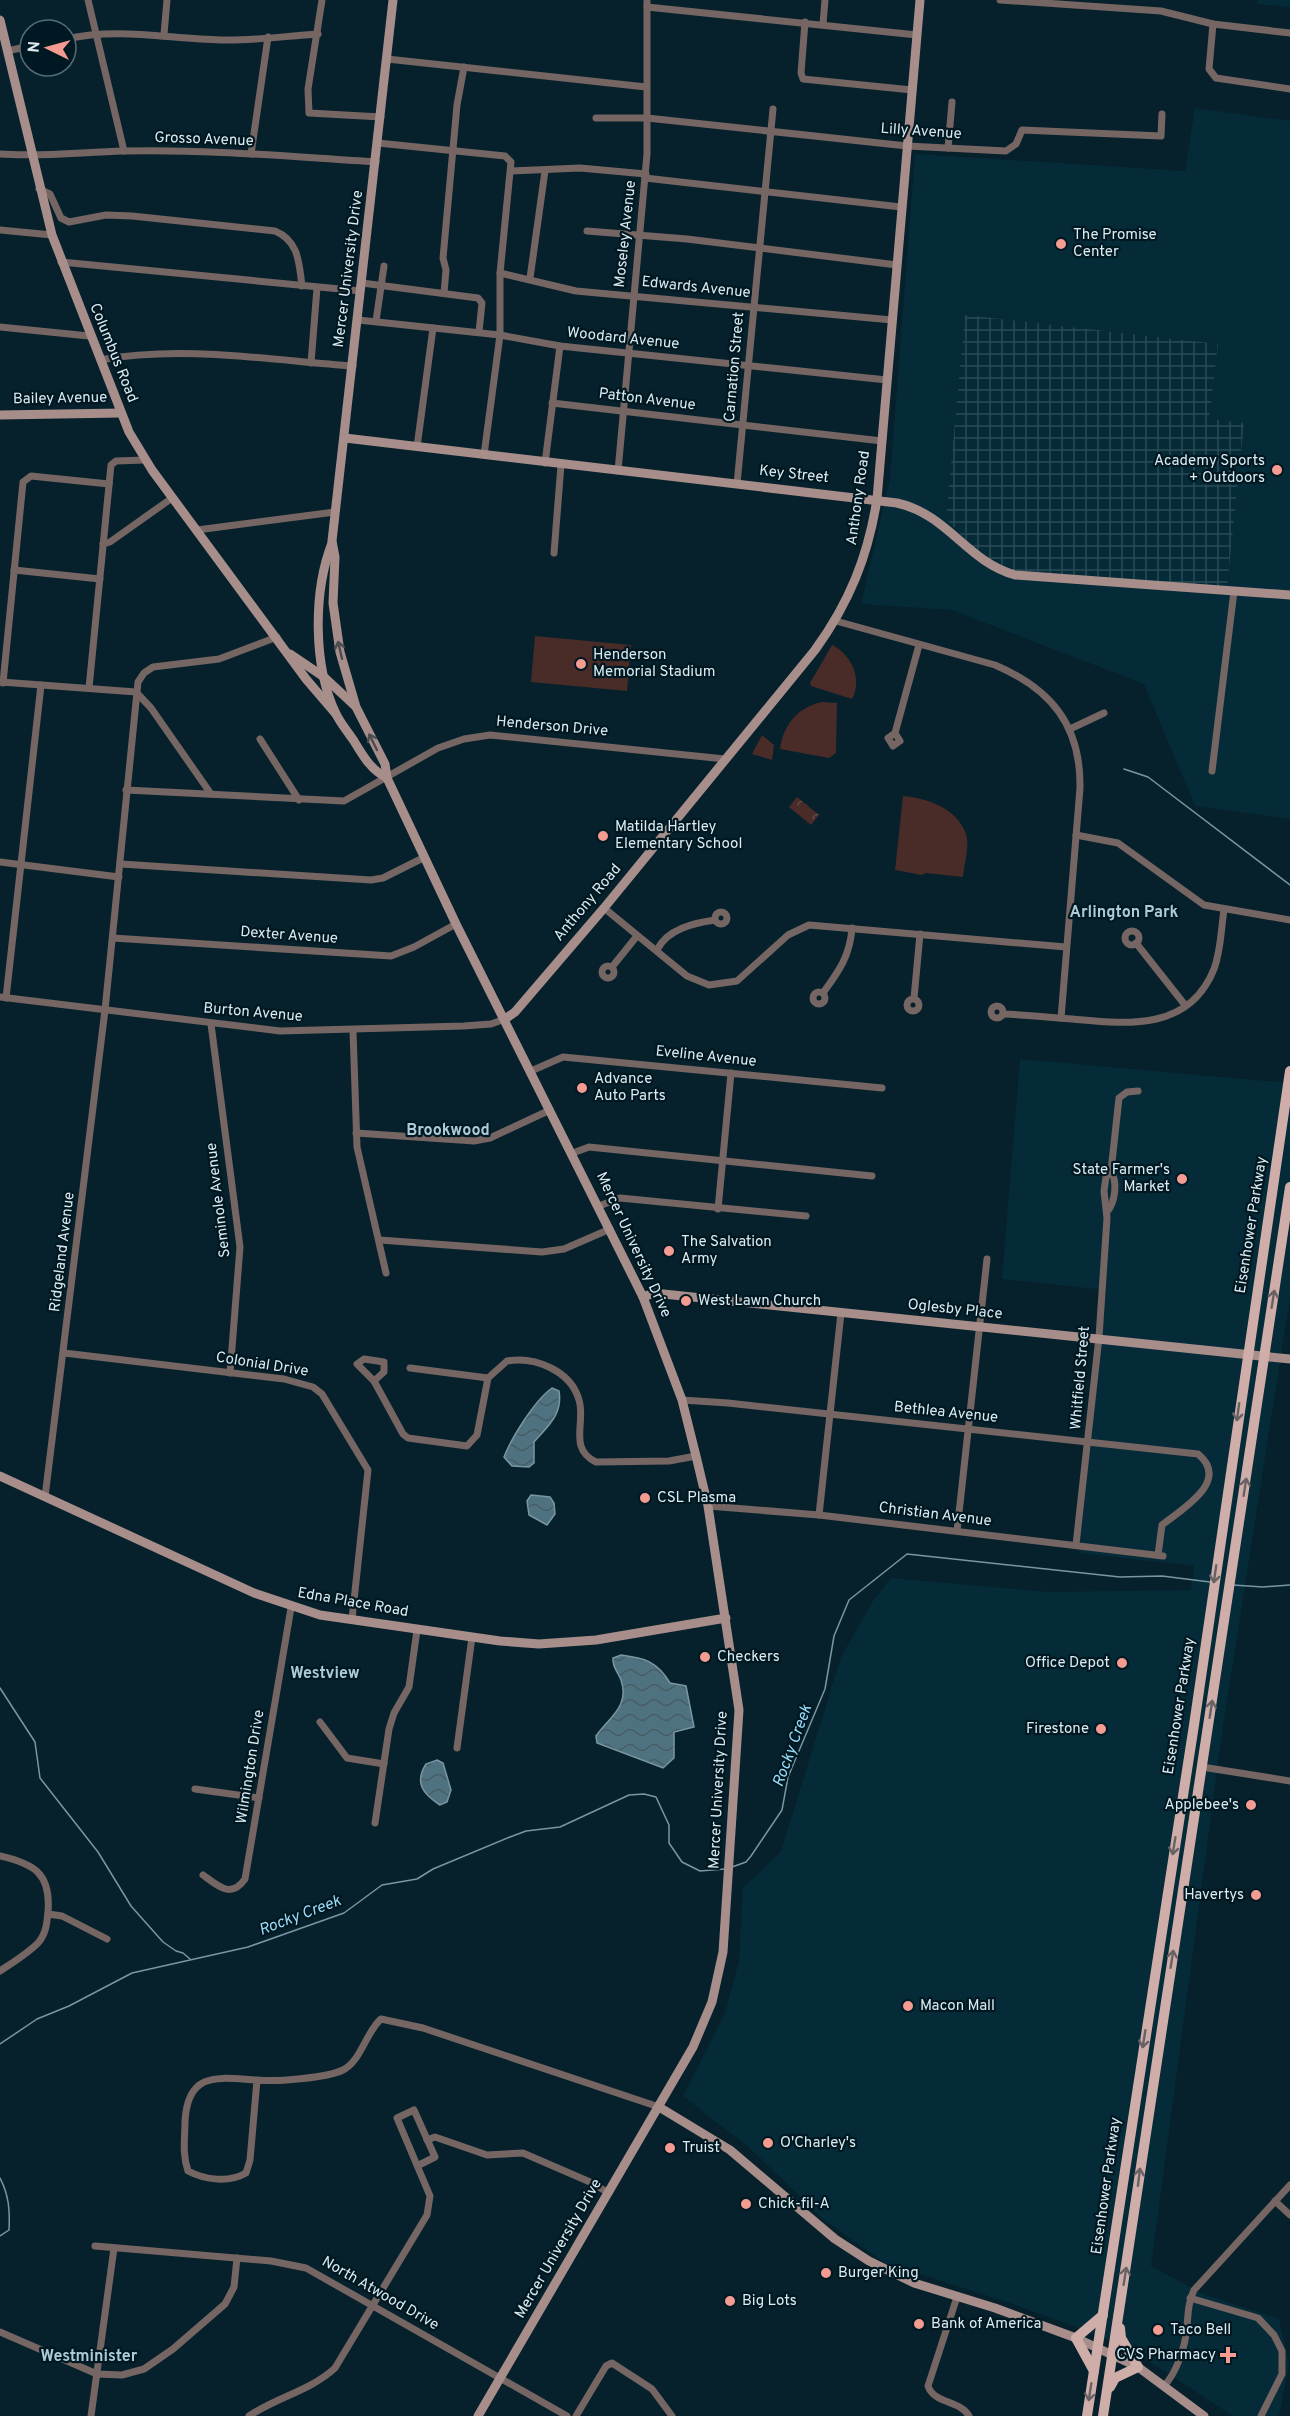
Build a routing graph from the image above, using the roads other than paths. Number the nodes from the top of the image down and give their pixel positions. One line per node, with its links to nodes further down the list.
1 (88, 0): 13 (street)
2 (167, 0): 15 (street)
3 (322, 0): 16 (street)
4 (393, 0): 22 (street, Mercer University Drive)
5 (825, 0): 11 (street)
6 (920, 0): 17 (street, Anthony Road)
7 (1000, 0): 12 (street)
8 (647, 3): 10 (street); 24 (street, Moseley Avenue)
9 (0, 20): 21 (street, Columbus Road)
10 (805, 22): 11 (street); 26 (street)
11 (823, 24): 17 (street)
12 (1213, 24): 14 (street); 25 (street)
13 (96, 32): 15 (street); 18 (street); 38 (street)
14 (1290, 33)
15 (164, 34): 19 (street)
16 (318, 34): 19 (street); 30 (street)
17 (917, 35): 26 (street, Anthony Road)
18 (78, 36)
19 (268, 37): 40 (street)
20 (18, 49): 21 (street)
21 (7, 51): 41 (street, Columbus Road)
22 (387, 59): 23 (street); 30 (street, Mercer University Drive)
23 (464, 67): 24 (street); 37 (street)
24 (646, 87): 32 (street, Moseley Avenue)
25 (1290, 89)
26 (912, 90): 35 (street, Anthony Road)
27 (952, 102): 36 (street)
28 (773, 109): 33 (street, Carnation Street)
29 (1162, 114): 36 (street, Lilly Avenue)
30 (381, 117): 34 (street, Mercer University Drive)
31 (596, 118): 32 (street, Lilly Avenue)
32 (647, 118): 33 (street, Lilly Avenue); 45 (street, Moseley Avenue)
33 (770, 131): 35 (street, Lilly Avenue); 47 (street, Carnation Street)
34 (378, 143): 37 (street); 42 (street, Mercer University Drive)
35 (907, 146): 36 (street, Lilly Avenue); 48 (street, Anthony Road)
36 (948, 148)
37 (453, 150): 43 (street); 63 (street)
38 (124, 151): 40 (street, Grosso Avenue); 41 (street, Grosso Avenue)
39 (0, 154): 41 (street, Grosso Avenue)
40 (251, 154): 42 (street, Grosso Avenue)
41 (32, 157): 46 (street, Columbus Road)
42 (376, 162): 61 (street, Mercer University Drive)
43 (511, 171): 44 (street); 57 (street)
44 (545, 171): 45 (street); 58 (street)
45 (645, 176): 47 (street); 52 (street, Moseley Avenue)
46 (39, 189): 51 (street, Columbus Road); 60 (street)
47 (764, 190): 48 (street); 53 (street, Carnation Street)
48 (901, 207): 55 (street, Anthony Road)
49 (0, 230): 51 (street)
50 (587, 231): 52 (street)
51 (52, 235): 54 (street, Columbus Road)
52 (640, 235): 53 (street); 64 (street, Moseley Avenue)
53 (759, 248): 55 (street); 65 (street, Carnation Street)
54 (61, 262): 60 (street); 73 (street, Columbus Road)
55 (897, 265): 67 (street, Anthony Road)
56 (384, 266): 59 (street)
57 (500, 273): 58 (street, Edwards Avenue); 72 (street)
58 (530, 278): 64 (street, Edwards Avenue)
59 (381, 285): 61 (street); 63 (street); 68 (street)
60 (302, 286): 62 (street)
61 (361, 287): 62 (street); 66 (street, Mercer University Drive)
62 (317, 288): 77 (street)
63 (444, 293): 71 (street)
64 (634, 295): 65 (street, Edwards Avenue); 75 (street, Moseley Avenue)
65 (754, 307): 67 (street, Edwards Avenue); 79 (street, Carnation Street)
66 (358, 320): 68 (street, Woodard Avenue); 78 (street, Mercer University Drive)
67 (892, 320): 80 (street, Anthony Road)
68 (376, 321): 70 (street, Woodard Avenue)
69 (0, 327): 73 (street)
70 (433, 328): 71 (street, Woodard Avenue); 88 (street)
71 (479, 332): 72 (street, Woodard Avenue)
72 (500, 335): 74 (street, Woodard Avenue); 89 (street)
73 (89, 336): 76 (street, Columbus Road)
74 (560, 346): 75 (street, Woodard Avenue); 81 (street)
75 (628, 354): 79 (street, Woodard Avenue); 82 (street, Moseley Avenue)
76 (100, 360): 77 (street); 83 (street, Columbus Road)
77 (311, 363): 78 (street)
78 (353, 366): 86 (street, Mercer University Drive)
79 (748, 366): 80 (street, Woodard Avenue); 85 (street, Carnation Street)
80 (887, 380): 87 (street, Anthony Road)
81 (552, 404): 82 (street, Patton Avenue); 91 (street)
82 (624, 411): 85 (street, Patton Avenue); 93 (street, Moseley Avenue)
83 (121, 413): 84 (street, Bailey Avenue); 90 (street, Columbus Road)
84 (0, 415)
85 (743, 425): 87 (street, Patton Avenue); 95 (street, Carnation Street)
86 (345, 438): 88 (street, Key Street); 98 (street, Mercer University Drive)
87 (882, 441): 97 (street, Anthony Road)
88 (417, 447): 89 (street, Key Street)
89 (484, 455): 91 (street, Key Street)
90 (145, 460): 94 (street); 96 (street, Columbus Road)
91 (545, 463): 92 (street, Key Street)
92 (561, 465): 93 (street, Key Street); 102 (street)
93 (618, 471): 95 (street, Key Street)
94 (109, 484): 101 (street); 103 (street)
95 (737, 484): 97 (street, Key Street)
96 (172, 498): 99 (street, Columbus Road); 101 (street)
97 (877, 499): 105 (street, Key Street); 107 (street, Anthony Road)
98 (335, 512): 99 (street); 100 (street, Mercer University Drive)
99 (197, 530): 108 (street, Columbus Road)
100 (332, 541): 111 (street, Mercer University Drive); 116 (street, Mercer University Drive, one-way to 100)
101 (103, 544): 104 (street)
102 (554, 553)
103 (14, 570): 104 (street); 112 (street)
104 (100, 579): 114 (street)
105 (1234, 591): 106 (street, Key Street); 123 (street)
106 (1290, 595)
107 (836, 621): 109 (street); 122 (street, Anthony Road)
108 (278, 638): 110 (street, Columbus Road); 115 (street)
109 (919, 645): 119 (street); 120 (street)
110 (290, 654): 111 (street, Columbus Road); 118 (street, Columbus Road)
111 (324, 677): 116 (street, Columbus Road); 118 (street, Mercer University Drive)
112 (2, 682): 113 (street)
113 (41, 685): 114 (street); 132 (street)
114 (89, 688): 115 (street)
115 (136, 692): 125 (street, Ridgeland Avenue); 126 (street)
116 (356, 706): 124 (street, Mercer University Drive, one-way to 116)
117 (1104, 713): 119 (street)
118 (336, 714): 124 (street, Mercer University Drive)
119 (1070, 729): 128 (street)
120 (895, 733)
121 (260, 739): 127 (street)
122 (724, 759): 124 (street, Henderson Drive); 134 (street, Anthony Road)
123 (1212, 771)
124 (387, 778): 127 (street, Henderson Drive); 129 (street, Mercer University Drive)
125 (126, 790): 126 (street, Henderson Drive); 131 (street, Ridgeland Avenue)
126 (211, 794): 127 (street, Henderson Drive)
127 (299, 800)
128 (1076, 835): 135 (street); 144 (street)
129 (425, 857): 131 (street); 138 (street, Mercer University Drive)
130 (0, 862): 132 (street)
131 (121, 864): 133 (street, Ridgeland Avenue)
132 (21, 865): 133 (street); 148 (street)
133 (119, 877): 142 (street, Ridgeland Avenue)
134 (604, 908): 141 (street); 154 (street, Anthony Road)
135 (1224, 910): 137 (street); 150 (street)
136 (715, 920): 145 (street)
137 (1290, 920)
138 (456, 924): 142 (street, Dexter Avenue); 154 (street, Mercer University Drive)
139 (852, 928): 140 (street); 145 (street); 147 (street)
140 (920, 934): 144 (street); 149 (street)
141 (638, 936): 145 (street); 146 (street)
142 (113, 938): 151 (street, Ridgeland Avenue)
143 (1136, 943): 150 (street)
144 (1066, 947): 153 (street)
145 (657, 950)
146 (612, 967)
147 (823, 993)
148 (3, 998): 151 (street, Burton Avenue)
149 (914, 998)
150 (1185, 1005): 153 (street)
151 (105, 1011): 155 (street, Burton Avenue); 179 (street, Ridgeland Avenue)
152 (1003, 1014): 153 (street)
153 (1061, 1018)
154 (505, 1019): 156 (street, Burton Avenue); 157 (street, Mercer University Drive)
155 (211, 1024): 156 (street, Burton Avenue); 184 (street, Seminole Avenue)
156 (353, 1030): 163 (street)
157 (531, 1071): 159 (street, Eveline Avenue); 162 (street, Mercer University Drive)
158 (1290, 1071): 180 (main road, Eisenhower Parkway)
159 (731, 1073): 160 (street, Eveline Avenue); 165 (street)
160 (882, 1088)
161 (1138, 1091): 178 (street, Whitfield Street)
162 (550, 1110): 163 (street); 164 (street, Mercer University Drive)
163 (356, 1132): 172 (street)
164 (573, 1153): 165 (street); 168 (street, Mercer University Drive)
165 (723, 1160): 166 (street); 169 (street)
166 (872, 1176)
167 (1290, 1187): 181 (main road, Eisenhower Parkway, one-way to 167)
168 (598, 1206): 169 (street); 171 (street, Mercer University Drive)
169 (718, 1209): 170 (street)
170 (806, 1216)
171 (610, 1229): 172 (street); 175 (street, Mercer University Drive)
172 (380, 1240): 174 (street)
173 (987, 1259): 177 (street)
174 (386, 1273)
175 (644, 1297): 176 (street, Oglesby Place); 187 (street, Mercer University Drive)
176 (841, 1313): 177 (street, Oglesby Place); 188 (street)
177 (977, 1327): 178 (street, Oglesby Place); 189 (street)
178 (1099, 1337): 180 (street, Oglesby Place); 190 (street, Whitfield Street)
179 (64, 1353): 184 (street, Colonial Drive); 193 (street, Ridgeland Avenue)
180 (1247, 1354): 181 (street, Oglesby Place); 231 (main road, Eisenhower Parkway, one-way to 231)
181 (1265, 1357): 182 (street, Oglesby Place); 207 (main road, Eisenhower Parkway, one-way to 181)
182 (1290, 1359)
183 (410, 1368): 185 (street)
184 (230, 1372): 201 (street, Colonial Drive)
185 (488, 1378): 186 (street); 191 (street)
186 (375, 1381)
187 (682, 1400): 188 (street, Bethlea Avenue); 191 (street, Mercer University Drive)
188 (830, 1414): 189 (street, Bethlea Avenue); 195 (street)
189 (967, 1429): 190 (street, Bethlea Avenue); 196 (street)
190 (1088, 1442): 197 (street, Whitfield Street); 198 (street, Bethlea Avenue)
191 (696, 1456): 194 (street, Mercer University Drive)
192 (0, 1476): 193 (street, Edna Place Road)
193 (45, 1497): 199 (street, Edna Place Road)
194 (708, 1506): 195 (street, Christian Avenue); 200 (street, Mercer University Drive)
195 (819, 1515): 196 (street, Christian Avenue)
196 (957, 1531): 197 (street, Christian Avenue)
197 (1076, 1545): 198 (street, Christian Avenue)
198 (1161, 1555)
199 (291, 1608): 201 (street, Edna Place Road); 210 (street, Wilmington Drive)
200 (726, 1618): 203 (street, Edna Place Road); 218 (street, Mercer University Drive)
201 (352, 1619): 202 (street, Edna Place Road)
202 (417, 1630): 203 (street, Edna Place Road); 206 (street)
203 (472, 1637): 205 (street)
204 (320, 1722): 206 (street)
205 (457, 1748)
206 (384, 1764): 211 (street)
207 (1202, 1767): 208 (street); 232 (main road, Eisenhower Parkway, one-way to 207)
208 (1290, 1781)
209 (195, 1789): 210 (street)
210 (260, 1798): 213 (street, Wilmington Drive)
211 (375, 1823)
212 (0, 1856): 214 (street)
213 (203, 1875)
214 (48, 1914): 215 (street); 216 (street)
215 (107, 1939)
216 (0, 1971)
217 (257, 2080): 217 (street); 218 (street)
218 (659, 2107): 222 (street, Mercer University Drive); 228 (street)
219 (428, 2140): 220 (street); 220 (street); 222 (street)
220 (419, 2165): 230 (street)
221 (1290, 2185): 223 (street)
222 (609, 2193): 241 (street, Mercer University Drive)
223 (1275, 2201): 224 (street); 229 (street)
224 (1290, 2215)
225 (95, 2246): 226 (street, North Atwood Drive)
226 (114, 2248): 227 (street, North Atwood Drive); 240 (street)
227 (237, 2258): 230 (street, North Atwood Drive); 240 (street)
228 (957, 2297): 234 (street); 250 (street)
229 (1190, 2298): 238 (street); 242 (street)
230 (374, 2305): 241 (street, North Atwood Drive); 245 (street)
231 (1103, 2315): 234 (main road); 235 (main road, Eisenhower Parkway)
232 (1119, 2318): 236 (main road, Eisenhower Parkway); 237 (main road)
233 (0, 2332): 240 (street)
234 (1076, 2338): 235 (street); 239 (main road)
235 (1098, 2348): 236 (street); 239 (main road, Eisenhower Parkway)
236 (1112, 2355): 237 (street); 243 (main road, Eisenhower Parkway)
237 (1138, 2367): 242 (street); 243 (main road)
238 (1286, 2368): 254 (street)
239 (1094, 2371): 251 (main road, Eisenhower Parkway, one-way to 251)
240 (97, 2374): 244 (street)
241 (500, 2378): 246 (street, Mercer University Drive); 247 (street, North Atwood Drive)
242 (1164, 2386): 253 (street)
243 (1106, 2396): 252 (main road, Eisenhower Parkway)
244 (91, 2416)
245 (249, 2416)
246 (478, 2416)
247 (567, 2416)
248 (576, 2416): 249 (street)
249 (672, 2416)
250 (969, 2416)
251 (1087, 2416)
252 (1102, 2416)
253 (1204, 2416)
254 (1261, 2416)

